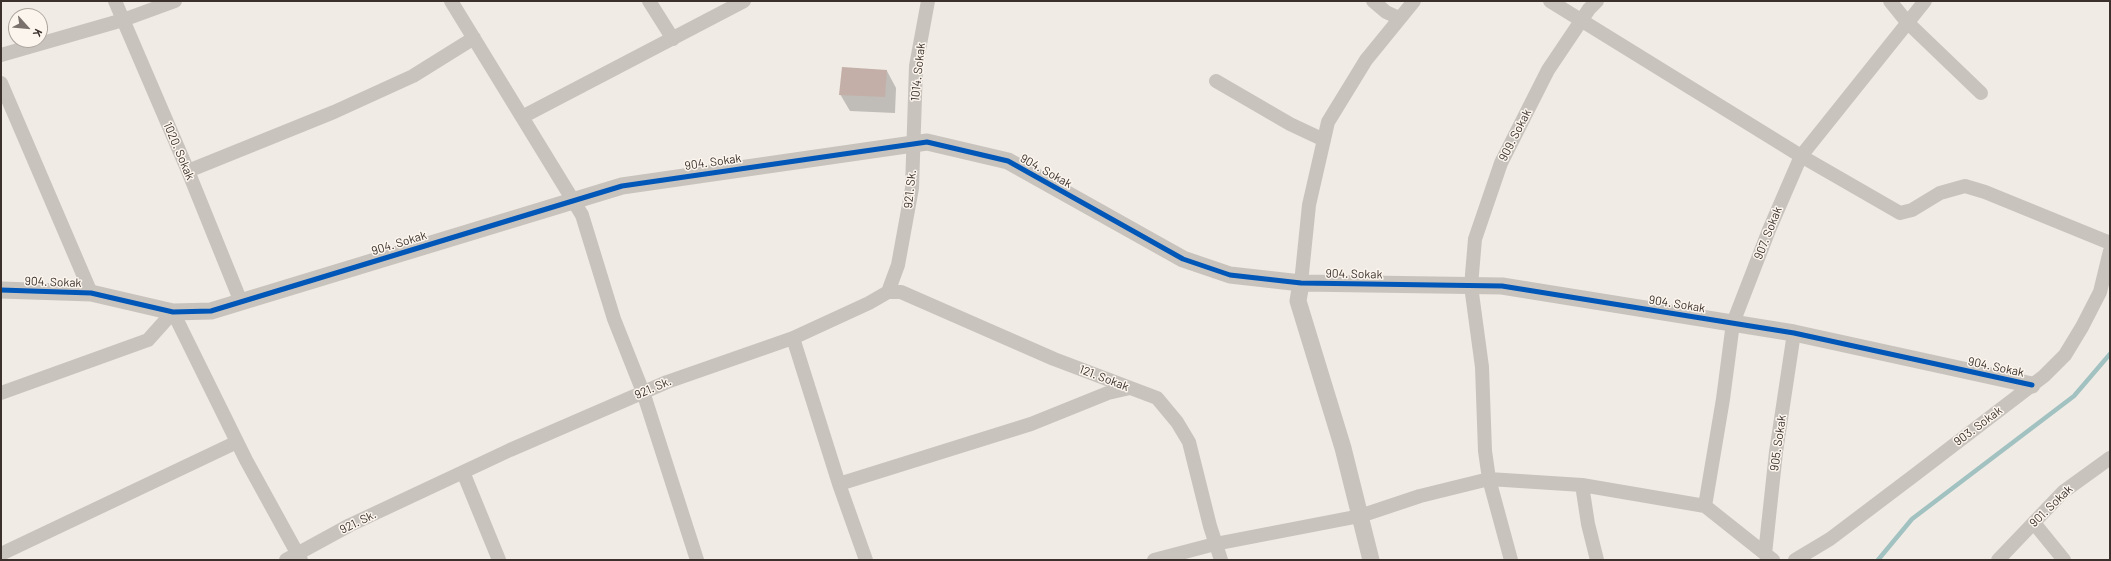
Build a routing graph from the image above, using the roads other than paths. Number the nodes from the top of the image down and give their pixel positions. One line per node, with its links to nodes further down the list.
1 (115, 1): 14 (street, 1020. Sokak)
2 (175, 1): 14 (street)
3 (452, 1): 17 (street)
4 (649, 1): 18 (street)
5 (744, 1): 18 (street)
6 (928, 1): 25 (street, 1014. Sokak)
7 (1373, 1): 13 (street)
8 (1414, 1): 13 (street)
9 (1550, 1): 15 (street)
10 (1597, 1): 15 (street, 909. Sokak)
11 (1890, 1): 16 (street)
12 (1925, 1): 16 (street, 907. Sokak)
13 (1400, 18): 24 (street)
14 (123, 20): 19 (street); 27 (street, 1020. Sokak)
15 (1581, 20): 26 (street); 32 (street, 909. Sokak)
16 (1908, 22): 22 (street); 26 (street, 907. Sokak)
17 (474, 38): 23 (street); 27 (street)
18 (673, 39): 23 (street)
19 (1, 55)
20 (1216, 81): 24 (street)
21 (1, 83): 35 (street)
22 (1981, 93)
23 (522, 117): 28 (street)
24 (1324, 140): 31 (street)
25 (913, 144): 28 (street, 904. Sokak); 31 (street, 904. Sokak); 34 (street, 921. Sk.)
26 (1801, 156): 29 (street); 38 (street, 907. Sokak)
27 (188, 171): 36 (street, 1020. Sokak)
28 (572, 200): 36 (street, 904. Sokak); 43 (street)
29 (2110, 244)
30 (2110, 251): 41 (street, 903. Sokak)
31 (1300, 283): 32 (street, 904. Sokak); 52 (street)
32 (1471, 286): 38 (street, 904. Sokak); 48 (street, 909. Sokak)
33 (1, 290): 35 (street, 904. Sokak)
34 (888, 292): 40 (street, 921. Sk.); 42 (street, 121. Sokak)
35 (91, 294): 37 (street, 904. Sokak)
36 (241, 302): 37 (street, 904. Sokak)
37 (173, 312): 44 (street); 45 (street)
38 (1733, 323): 39 (street, 904. Sokak); 51 (street, 907. Sokak)
39 (1794, 333): 41 (street, 904. Sokak); 56 (street, 905. Sokak)
40 (793, 338): 43 (street, 921. Sk.); 49 (street)
41 (2032, 385): 66 (street, 903. Sokak)
42 (1130, 388): 49 (street); 54 (street, 121. Sokak)
43 (643, 392): 47 (street, 921. Sk.); 59 (street)
44 (1, 393)
45 (237, 442): 55 (street); 57 (street)
46 (2110, 458): 53 (street, 901. Sokak)
47 (463, 472): 57 (street, 921. Sk.); 58 (street)
48 (1489, 479): 50 (street); 52 (street); 64 (street, 909. Sokak)
49 (839, 484): 60 (street)
50 (1582, 485): 51 (street); 65 (street)
51 (1705, 506): 56 (street)
52 (1360, 516): 54 (street); 63 (street)
53 (2034, 523): 67 (street, 901. Sokak); 68 (street)
54 (1216, 544): 61 (street); 62 (street, 121. Sokak)
55 (1, 554)
56 (1769, 557)
57 (295, 558)
58 (499, 560)
59 (698, 560)
60 (866, 560)
61 (1154, 560)
62 (1221, 560)
63 (1371, 560)
64 (1511, 560)
65 (1597, 560)
66 (1796, 560)
67 (1998, 560)
68 (2064, 560)

